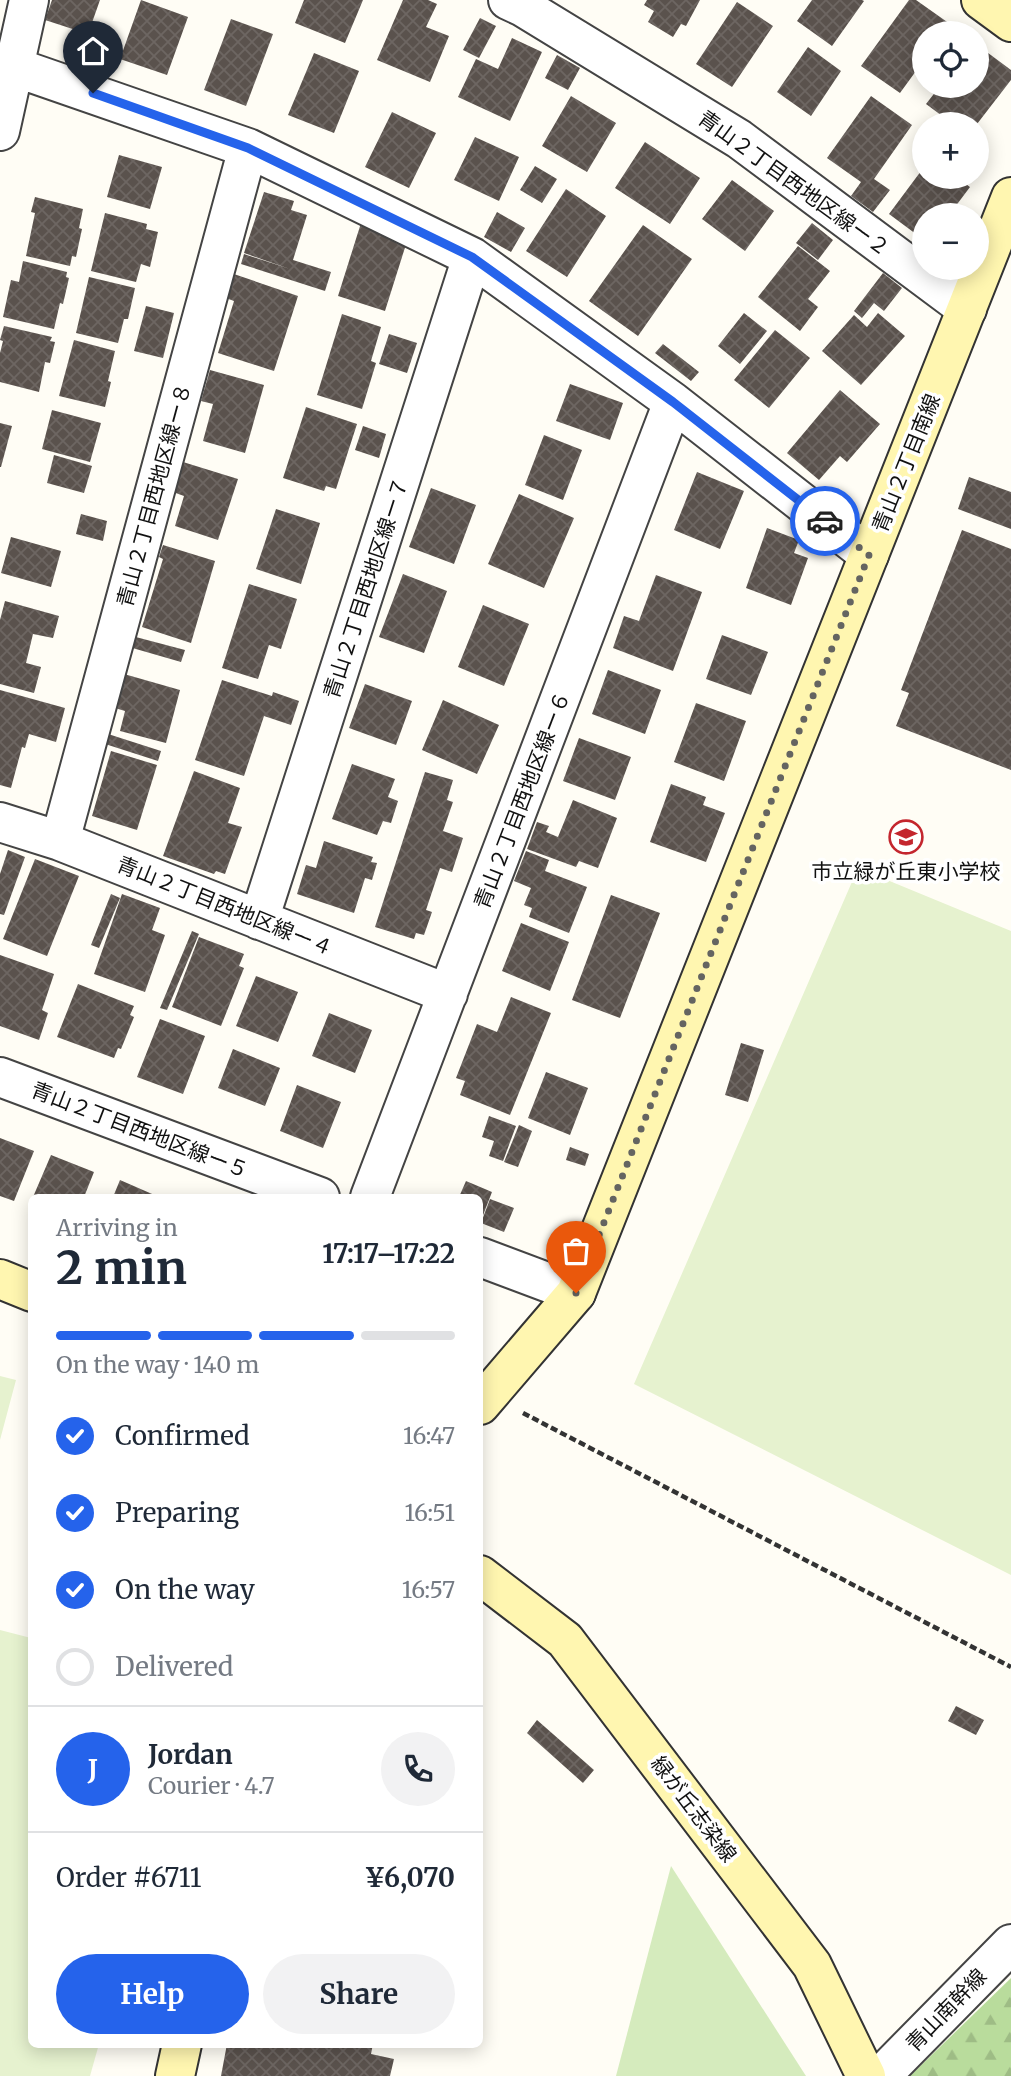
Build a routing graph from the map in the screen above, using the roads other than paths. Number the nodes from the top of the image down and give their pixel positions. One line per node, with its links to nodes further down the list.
1 (29, 0): 5 (street)
2 (508, 0): 10 (street, 青山２丁目西地区線ー２)
3 (981, 0): 4 (street)
4 (1011, 22)
5 (8, 64): 6 (street); 7 (street)
6 (0, 131)
7 (248, 148): 9 (street); 14 (street, 青山２丁目西地区線ー８)
8 (1011, 197): 10 (street, 青山２丁目南線)
9 (472, 257): 11 (street); 15 (street, 青山２丁目西地区線ー７)
10 (967, 309): 12 (street, 青山２丁目南線)
11 (673, 402): 12 (street); 16 (street, 青山２丁目西地区線ー６)
12 (869, 555): 23 (street, 青山２丁目南線)
13 (0, 822): 14 (street, 青山２丁目西地区線ー４)
14 (60, 841): 15 (street, 青山２丁目西地区線ー４)
15 (259, 920): 16 (street, 青山２丁目西地区線ー４)
16 (448, 994): 19 (street, 青山２丁目西地区線ー６)
17 (0, 1077): 18 (street, 青山２丁目西地区線ー５)
18 (312, 1194)
19 (371, 1194)
20 (483, 1258): 23 (street)
21 (0, 1279): 22 (street)
22 (28, 1290)
23 (576, 1293): 24 (street, 青山２丁目南線)
24 (484, 1400)
25 (483, 1578): 29 (street, 緑が丘志染線)
26 (1011, 1944): 30 (street, 青山南幹線)
27 (181, 2048): 28 (street)
28 (175, 2076)
29 (866, 2076)
30 (881, 2076)

